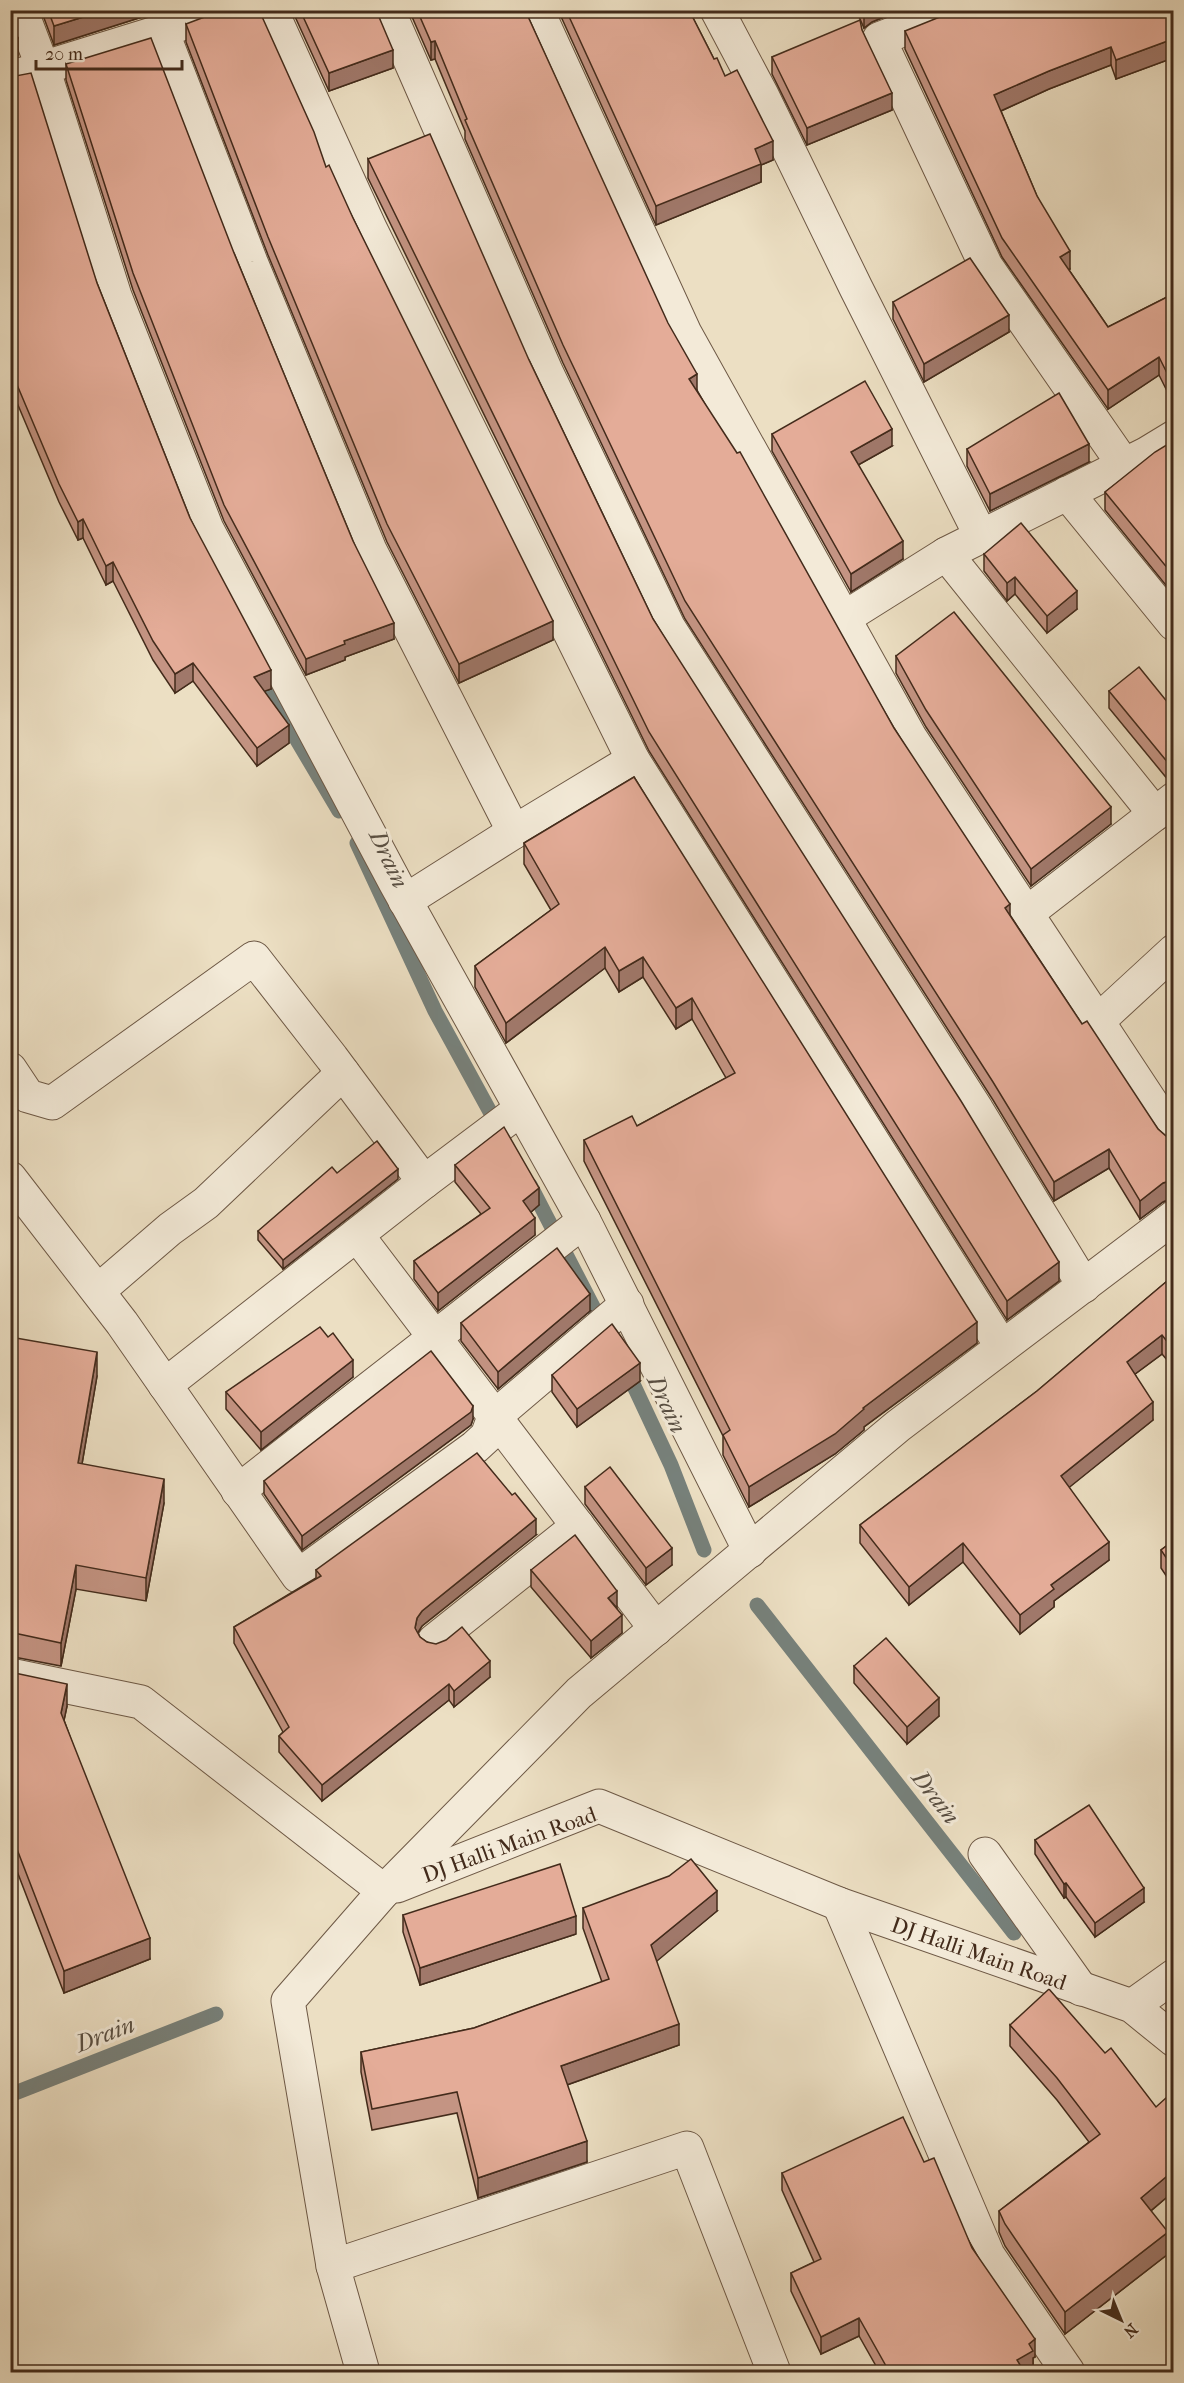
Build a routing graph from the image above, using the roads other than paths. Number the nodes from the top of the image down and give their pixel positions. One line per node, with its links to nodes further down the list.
1 (21, 10): 9 (street)
2 (220, 10): 8 (street)
3 (272, 10): 18 (street)
4 (388, 10): 34 (street)
5 (537, 10): 16 (street)
6 (717, 10): 14 (street)
7 (954, 10): 12 (street)
8 (162, 31): 9 (street); 20 (street)
9 (43, 68): 10 (street); 21 (street)
10 (10, 78)
11 (1173, 437): 12 (street)
12 (1124, 465): 13 (street)
13 (1067, 493): 14 (street); 17 (street)
14 (981, 536): 15 (street)
15 (946, 554): 16 (street); 19 (street)
16 (844, 618): 22 (street)
17 (1173, 624)
18 (633, 760): 20 (street); 38 (street)
19 (1164, 806): 22 (street)
20 (514, 832): 21 (street)
21 (405, 901): 27 (street)
22 (1026, 914): 24 (street)
23 (1173, 951): 24 (street)
24 (1098, 1021): 28 (street)
25 (10, 1069): 26 (street)
26 (343, 1073): 30 (street); 35 (street)
27 (507, 1121): 30 (street); 32 (street)
28 (1173, 1137)
29 (10, 1178): 35 (street)
30 (424, 1182): 33 (street)
31 (1173, 1218): 34 (street)
32 (581, 1224): 36 (street); 37 (street)
33 (357, 1235): 37 (street); 39 (street)
34 (1084, 1286): 38 (street)
35 (98, 1291): 39 (street)
36 (627, 1304): 40 (street); 43 (street)
37 (434, 1338): 40 (street); 41 (street)
38 (1002, 1347): 43 (street)
39 (165, 1384): 41 (street)
40 (494, 1417): 41 (street); 42 (street)
41 (238, 1491)
42 (578, 1526): 44 (street); 45 (street)
43 (750, 1551): 44 (street)
44 (656, 1629): 48 (street)
45 (434, 1641)
46 (10, 1676): 48 (street)
47 (985, 1854): 51 (street)
48 (384, 1891): 49 (street, DJ Halli Main Road); 54 (street)
49 (840, 1904): 51 (street, DJ Halli Main Road); 57 (street)
50 (1173, 1976): 52 (street)
51 (1081, 1989): 52 (street, DJ Halli Main Road)
52 (1132, 2006): 53 (street, DJ Halli Main Road)
53 (1173, 2040)
54 (333, 2266): 55 (street); 56 (street)
55 (363, 2373)
56 (774, 2373)
57 (1068, 2373)

